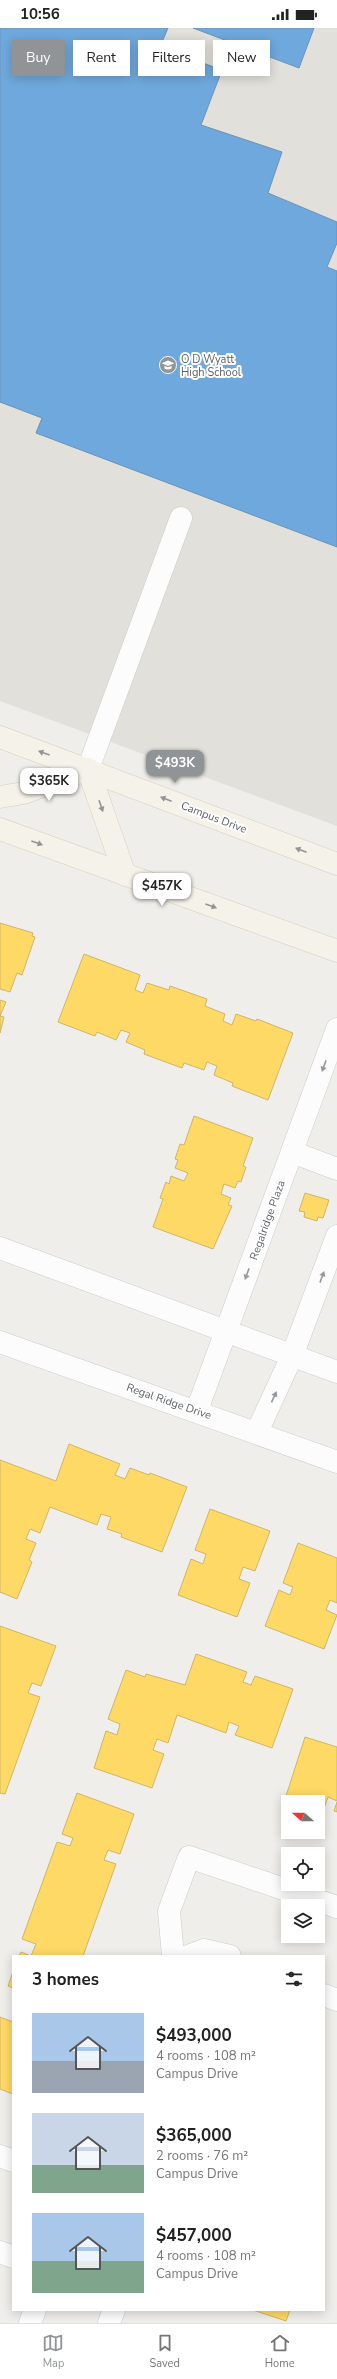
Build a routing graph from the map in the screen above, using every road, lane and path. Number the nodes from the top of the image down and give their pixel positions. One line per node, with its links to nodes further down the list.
1 (181, 518): 3 (lane)
2 (0, 737): 3 (main road, Campus Drive, one-way to 2)
3 (88, 769): 4 (main road); 6 (main road, Campus Drive, one-way to 3); 7 (main road, one-way to 7)
4 (0, 797)
5 (0, 829): 7 (main road, one-way to 7)
6 (337, 864)
7 (125, 875): 8 (main road, one-way to 8)
8 (337, 951)
9 (337, 1030): 10 (lane, Regalridge Plaza, one-way to 10)
10 (292, 1152): 11 (lane); 14 (lane, Regalridge Plaza, one-way to 14)
11 (337, 1169)
12 (337, 1236): 16 (lane, one-way to 12)
13 (0, 1248): 14 (lane)
14 (226, 1331): 16 (lane); 18 (lane, Regalridge Plaza)
15 (0, 1342): 18 (lane, Regal Ridge Drive)
16 (292, 1356): 17 (lane); 19 (lane, one-way to 16)
17 (337, 1372)
18 (197, 1410): 19 (lane, Regal Ridge Drive)
19 (257, 1432): 20 (lane, Regal Ridge Drive)
20 (337, 1462)
21 (337, 1907): 23 (lane)
22 (227, 1954): 24 (lane)
23 (173, 1955)
24 (191, 1955)
25 (325, 1995): 26 (lane)
26 (337, 2000)
27 (0, 2156): 28 (lane)
28 (12, 2161)
29 (0, 2252): 30 (lane)
30 (12, 2257)
31 (35, 2311): 33 (lane)
32 (114, 2311): 34 (lane)
33 (30, 2323)
34 (109, 2323)

